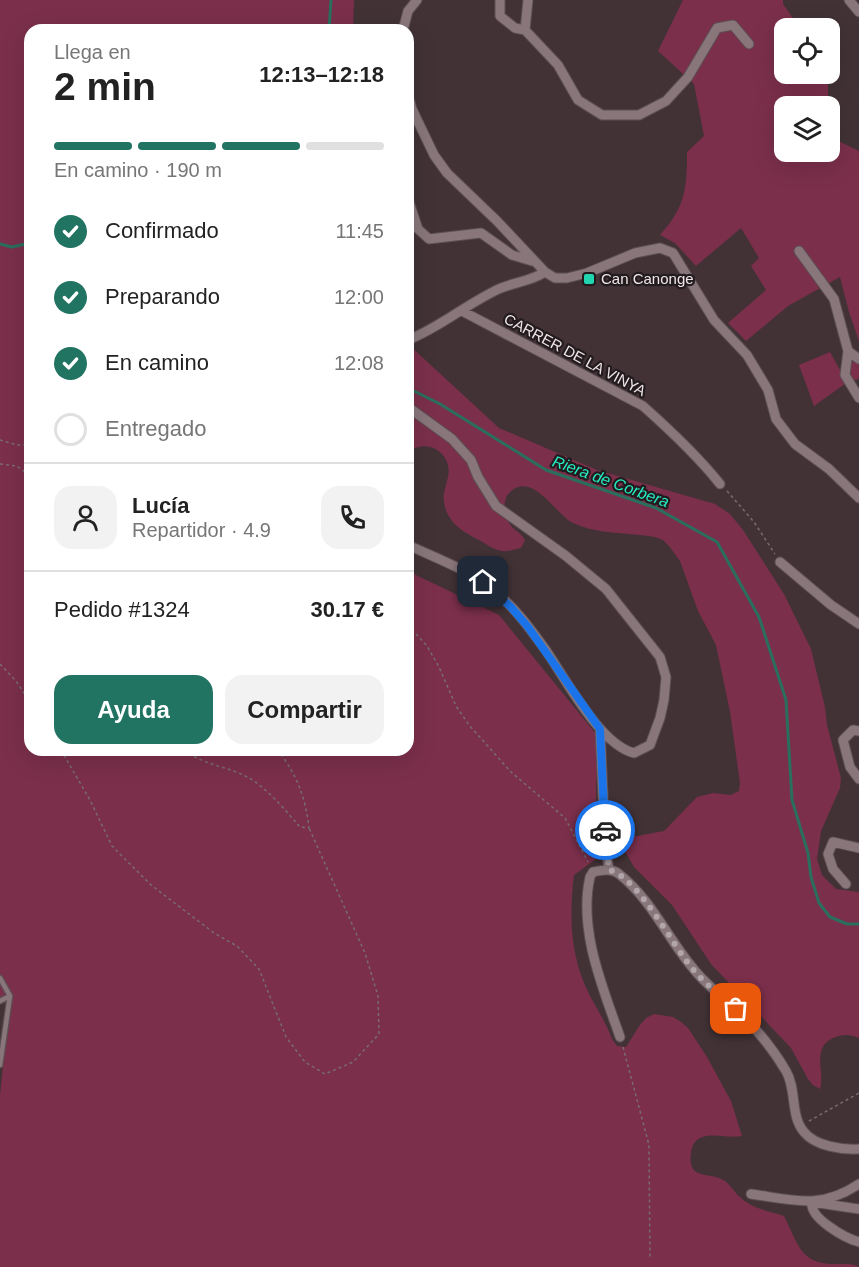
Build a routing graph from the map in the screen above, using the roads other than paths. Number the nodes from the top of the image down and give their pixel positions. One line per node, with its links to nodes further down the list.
1 (417, 0): 6 (street)
2 (500, 0): 7 (street)
3 (528, 0): 7 (street)
4 (849, 0): 5 (street)
5 (859, 12)
6 (405, 24)
7 (525, 30): 8 (street)
8 (749, 44)
9 (414, 113): 12 (street)
10 (414, 217): 12 (street)
11 (799, 251): 16 (street)
12 (532, 261): 13 (street)
13 (545, 272): 14 (street); 21 (street)
14 (462, 311): 15 (street); 20 (street, CARRER DE LA VINYA)
15 (414, 337)
16 (848, 351): 17 (street); 18 (street)
17 (859, 359)
18 (859, 398)
19 (414, 411): 25 (street)
20 (720, 483)
21 (859, 498)
22 (414, 548): 25 (street)
23 (780, 562): 24 (street)
24 (859, 624)
25 (600, 729): 29 (street)
26 (859, 731): 27 (street)
27 (859, 779)
28 (859, 848): 30 (street)
29 (609, 870): 34 (street); 36 (street)
30 (846, 884)
31 (0, 978): 32 (lane)
32 (10, 996): 33 (lane); 35 (lane)
33 (0, 1000)
34 (620, 1037)
35 (0, 1065)
36 (859, 1149)
37 (859, 1184): 39 (street)
38 (751, 1194): 39 (street)
39 (812, 1202): 40 (street); 41 (street)
40 (859, 1209)
41 (859, 1242)

